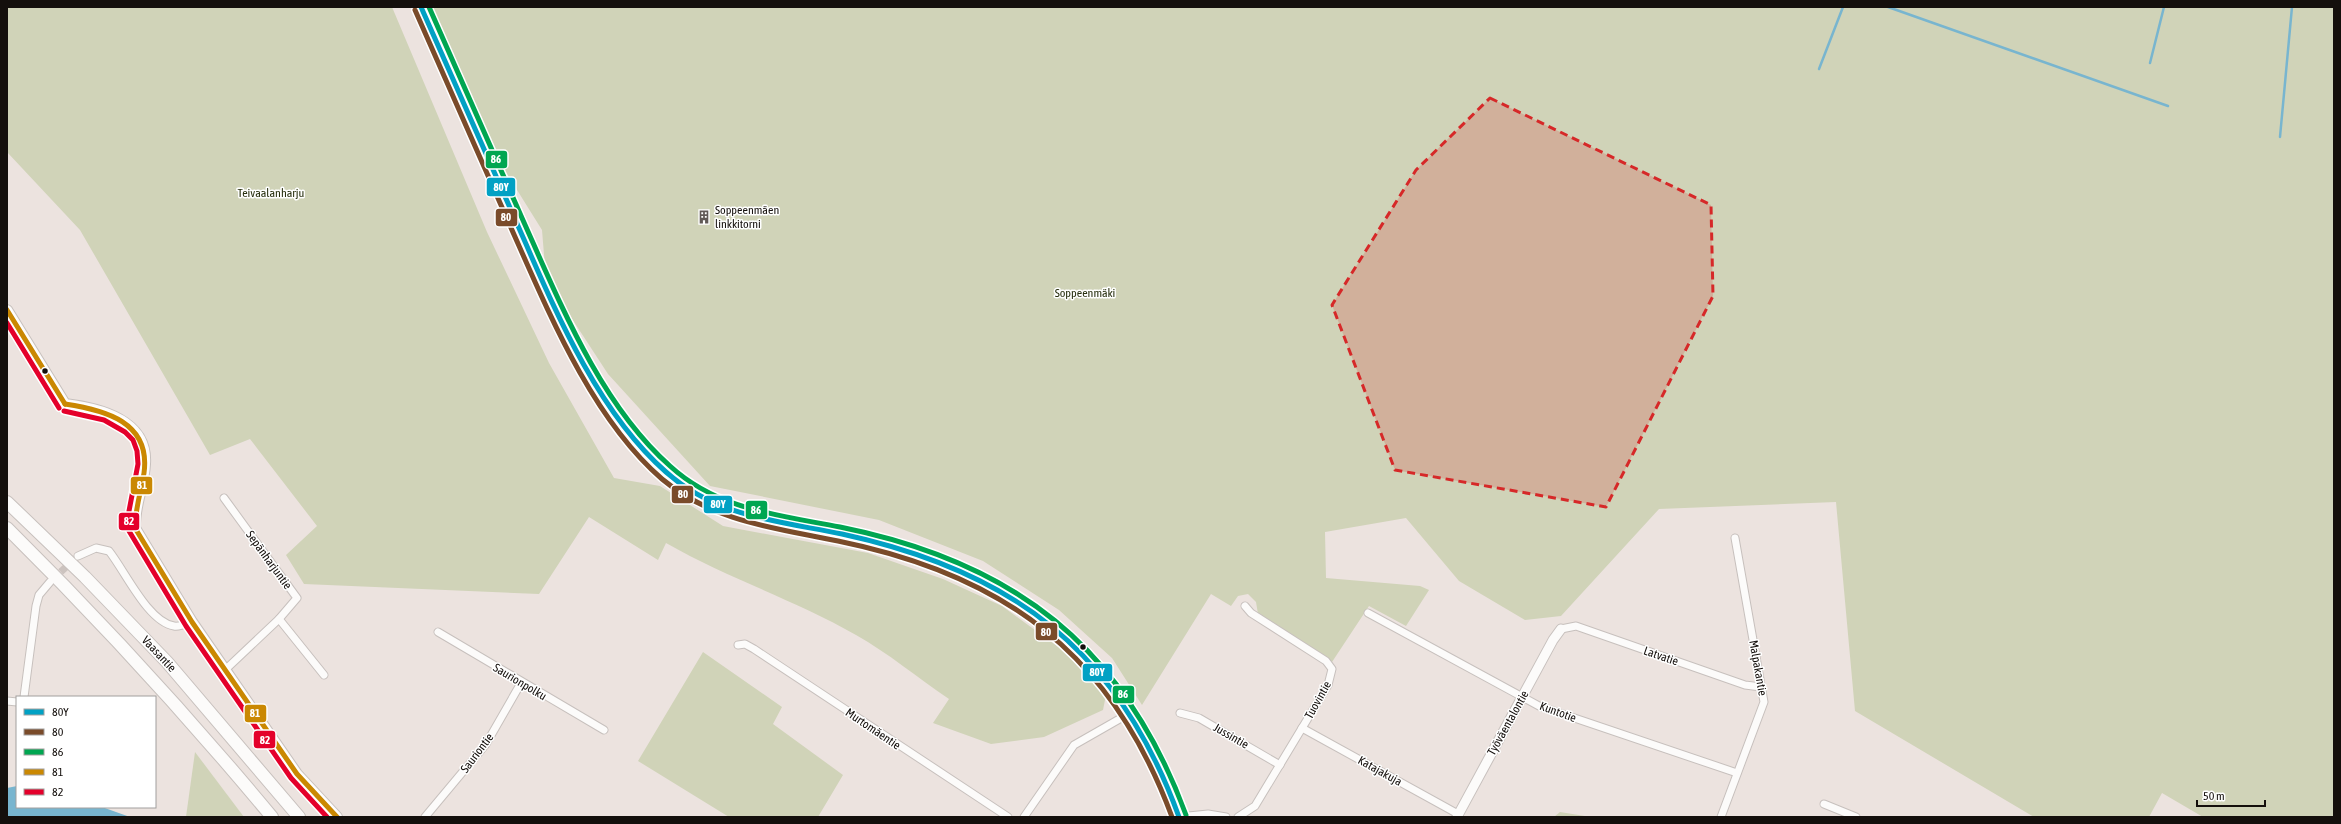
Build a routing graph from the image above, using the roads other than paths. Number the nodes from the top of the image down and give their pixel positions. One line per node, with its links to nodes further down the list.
1 (421, 7): 22 (main road)
2 (7, 310): 12 (main road)
3 (224, 498): 11 (street, Sepänharjuntie)
4 (7, 502): 32 (highway, Vaasantie)
5 (7, 528): 31 (highway, Vaasantie)
6 (1735, 538): 19 (street, Malpakantie)
7 (78, 556): 12 (street)
8 (50, 582): 20 (street)
9 (1246, 606): 24 (street, Tuovintie)
10 (1368, 613): 21 (street, Kuntotie)
11 (279, 619): 16 (street, Sepänharjuntie); 17 (street)
12 (192, 622): 16 (main road)
13 (1561, 629): 19 (street, Latvatie); 21 (street, Työväentalontie)
14 (438, 632): 18 (street, Saurionpolku)
15 (738, 645): 35 (street, Murtomäentie)
16 (225, 670): 33 (main road)
17 (324, 675)
18 (521, 683): 25 (street, Saurionpolku); 34 (street, Sauriontie)
19 (1761, 687): 27 (street, Malpakantie)
20 (24, 696)
21 (1523, 697): 27 (street, Kuntotie); 30 (street, Työväentalontie)
22 (1130, 713): 36 (street); 37 (main road)
23 (1180, 713): 26 (street, Jussintie)
24 (1302, 728): 26 (street, Tuovintie); 30 (street, Katajakuja)
25 (604, 730)
26 (1280, 765): 39 (street, Tuovintie)
27 (1737, 773): 40 (street, Malpakantie)
28 (1824, 804): 29 (street)
29 (1842, 814): 41 (street)
30 (1458, 815)
31 (272, 817)
32 (299, 817)
33 (337, 817)
34 (425, 817)
35 (1008, 817)
36 (1024, 817)
37 (1179, 817): 38 (street)
38 (1226, 817)
39 (1238, 817)
40 (1721, 817)
41 (1856, 817)

